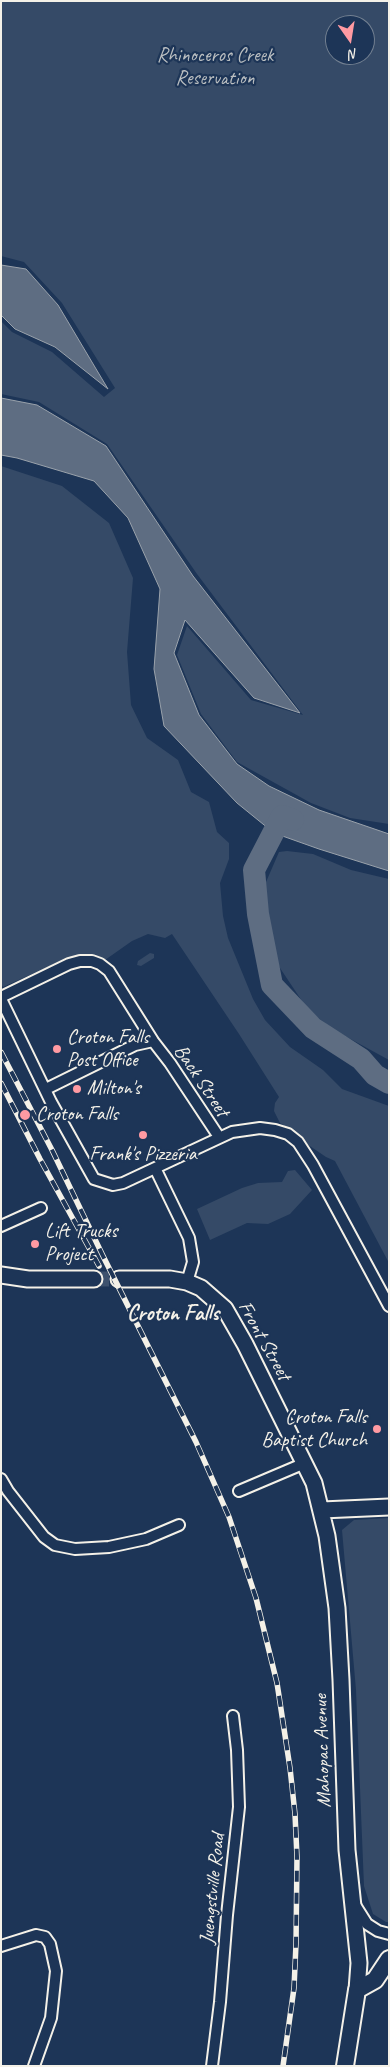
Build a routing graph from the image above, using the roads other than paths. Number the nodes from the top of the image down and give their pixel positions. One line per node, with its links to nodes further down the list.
1 (1, 998): 2 (street); 3 (street)
2 (153, 1041): 3 (street, Back Street); 4 (street, Back Street)
3 (46, 1090): 5 (street)
4 (219, 1137): 5 (street); 12 (street, Back Street)
5 (155, 1168): 11 (street)
6 (41, 1208): 7 (street)
7 (1, 1226)
8 (1, 1275): 9 (main road)
9 (94, 1279)
10 (119, 1279): 11 (main road)
11 (187, 1282): 13 (main road, Front Street)
12 (389, 1306)
13 (305, 1463): 15 (street); 17 (main road, Front Street)
14 (1, 1479): 18 (street)
15 (239, 1491)
16 (389, 1507): 17 (main road)
17 (322, 1510): 20 (main road, Mahopac Avenue)
18 (179, 1525)
19 (234, 1716): 26 (street, Juengstville Road)
20 (353, 1902): 21 (street); 24 (main road, Mahopac Avenue)
21 (389, 1934)
22 (1, 1946): 25 (street)
23 (389, 1959): 24 (main road)
24 (358, 1990): 27 (main road)
25 (34, 2066)
26 (212, 2066)
27 (345, 2066)

